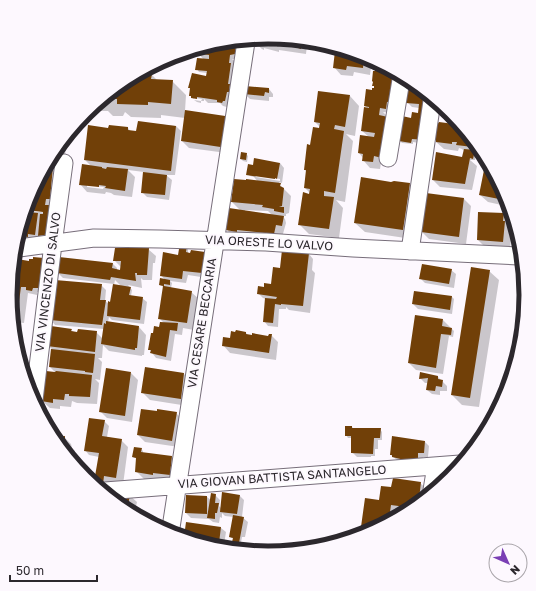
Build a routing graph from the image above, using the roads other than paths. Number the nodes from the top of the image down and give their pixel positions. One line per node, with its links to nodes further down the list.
1 (245, 46): 6 (street, VIA CESARE BECCARIA)
2 (401, 83): 4 (street)
3 (431, 105): 9 (street)
4 (388, 158)
5 (64, 163): 7 (street, VIA VINCENZO DI SALVO)
6 (215, 240): 7 (street, VIA ORESTE LO VALVO); 9 (street, VIA ORESTE LO VALVO); 15 (street, VIA CESARE BECCARIA)
7 (53, 244): 8 (street, VIA ORESTE LO VALVO); 11 (street, VIA VINCENZO DI SALVO)
8 (22, 248)
9 (410, 251): 10 (street, VIA ORESTE LO VALVO)
10 (516, 256)
11 (35, 390)
12 (453, 465): 13 (street, VIA GIOVAN BATTISTA SANTANGELO)
13 (436, 466): 14 (street); 15 (street, VIA GIOVAN BATTISTA SANTANGELO)
14 (433, 484)
15 (178, 485): 16 (street, VIA GIOVAN BATTISTA SANTANGELO); 17 (street, VIA CESARE BECCARIA)
16 (110, 491)
17 (171, 527)

